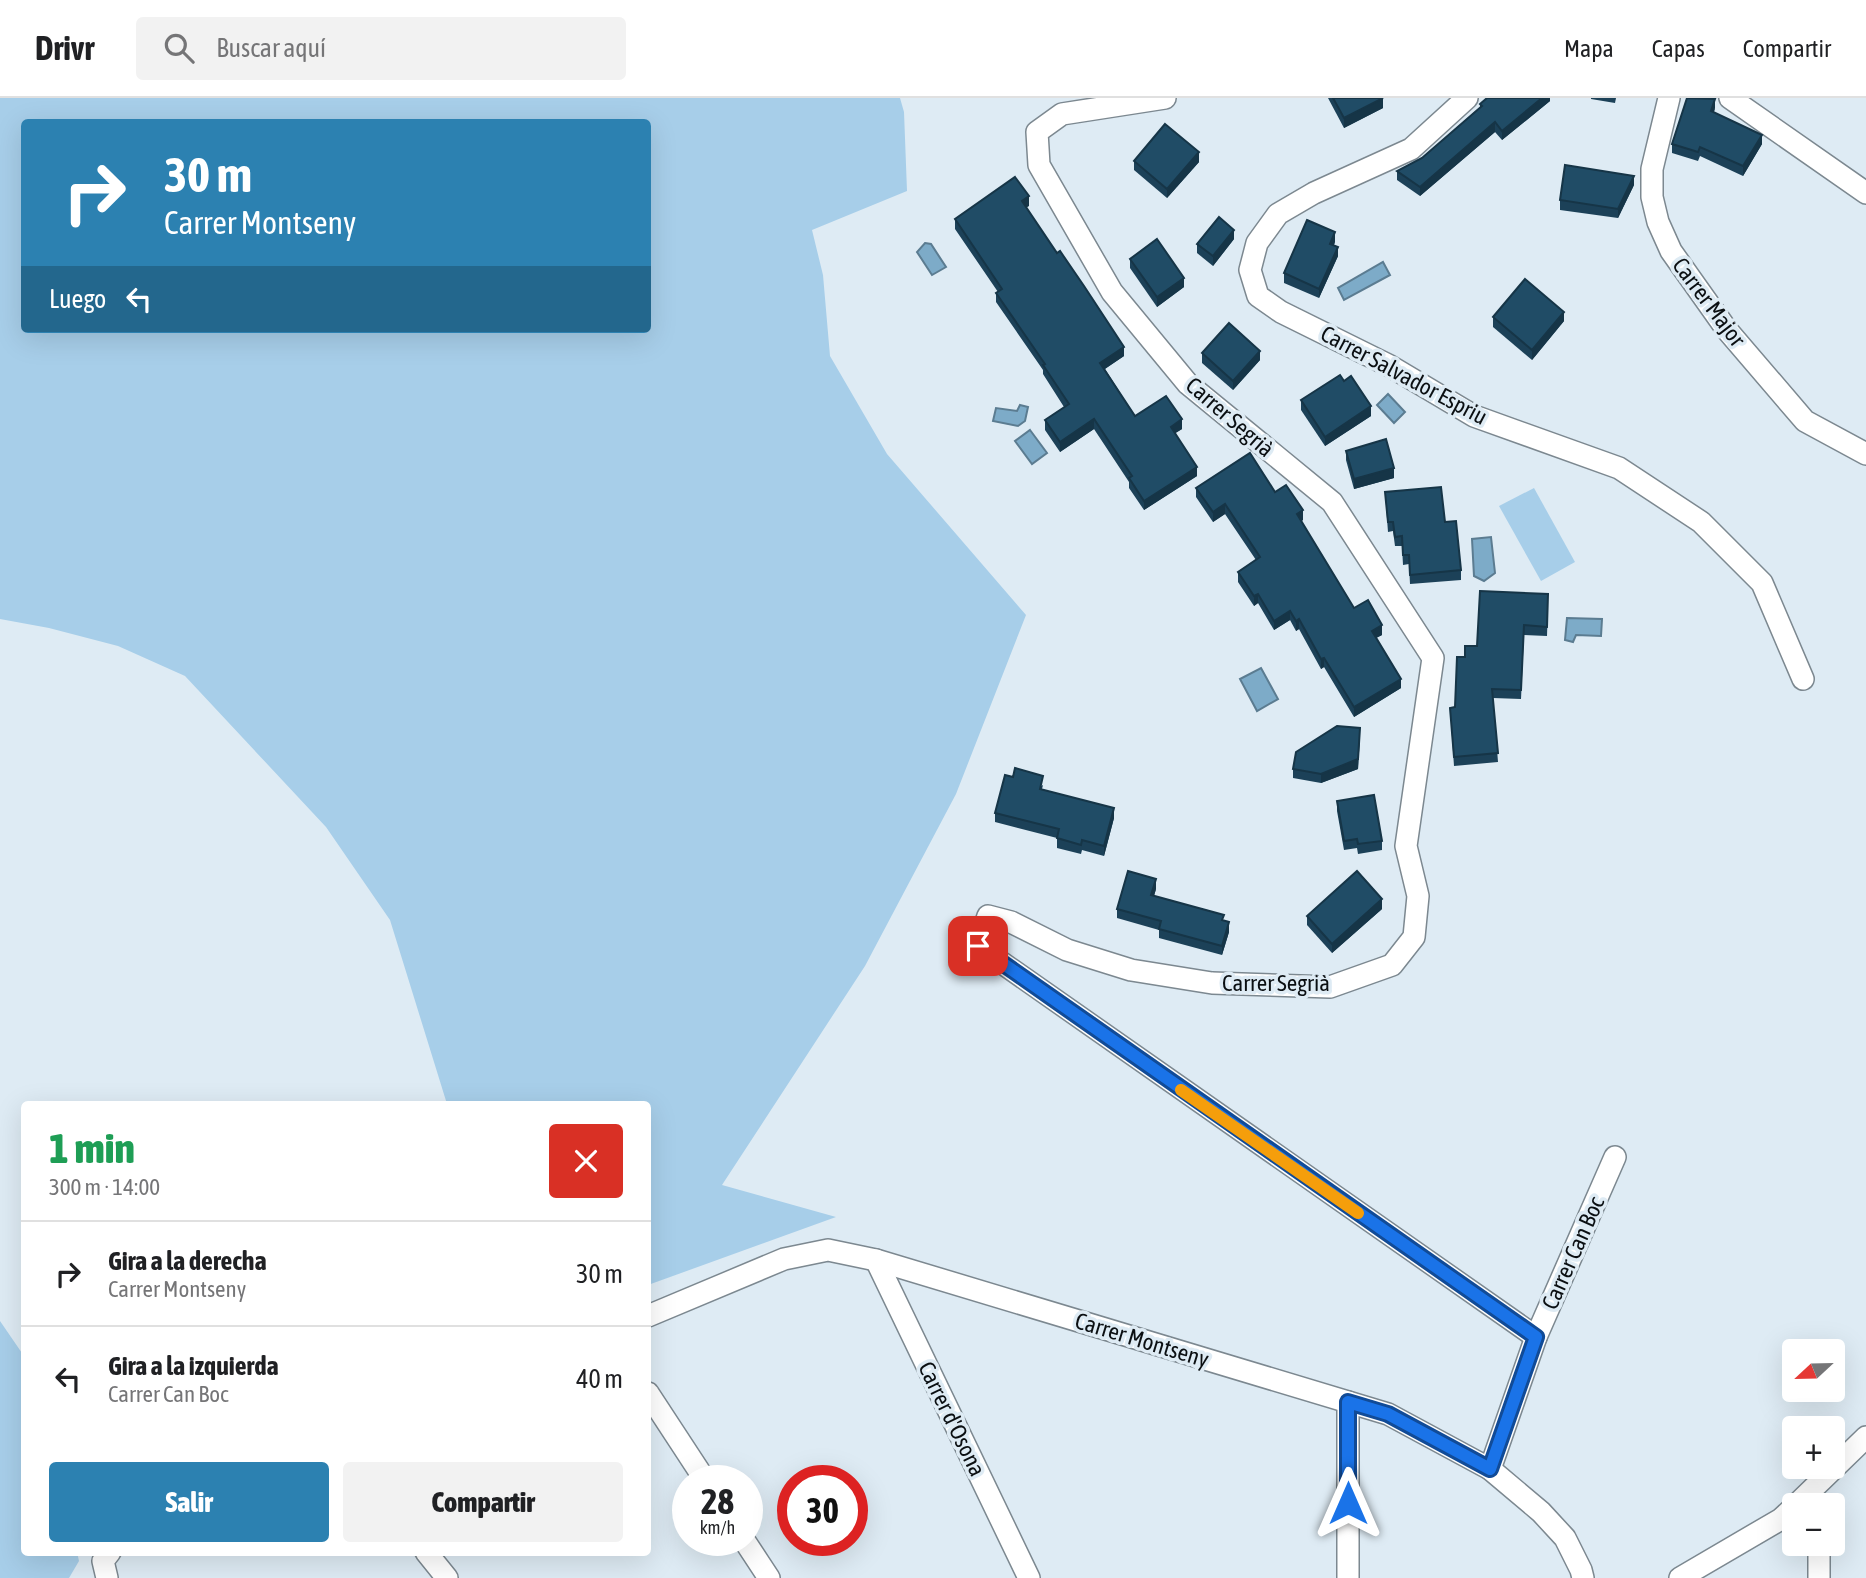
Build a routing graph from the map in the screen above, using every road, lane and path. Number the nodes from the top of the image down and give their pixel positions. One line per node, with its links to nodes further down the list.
1 (1165, 98): 11 (street, Carrer Segrià)
2 (1467, 98): 7 (street, Carrer Salvador Espriu)
3 (1669, 98): 6 (street, Carrer Major)
4 (1730, 98): 5 (street)
5 (1866, 193)
6 (1866, 454)
7 (1803, 679)
8 (1615, 1157): 11 (street, Carrer Can Boc)
9 (876, 1260): 10 (street, Carrer Montseny); 13 (street, Carrer Montseny); 26 (street, Carrer d'Osona)
10 (651, 1315)
11 (1536, 1337): 16 (street, Carrer Can Boc)
12 (651, 1398): 15 (street)
13 (1348, 1402): 16 (street, Carrer Montseny); 27 (street)
14 (1866, 1437): 17 (street)
15 (695, 1465)
16 (1490, 1469): 28 (street, Carrer Montseny)
17 (1820, 1493)
18 (1782, 1518): 29 (street)
19 (107, 1556): 23 (street)
20 (429, 1556): 24 (street)
21 (755, 1556): 25 (street)
22 (1819, 1556): 30 (street)
23 (107, 1578)
24 (447, 1578)
25 (769, 1578)
26 (1029, 1578)
27 (1348, 1578)
28 (1583, 1578)
29 (1680, 1578)
30 (1819, 1578)

